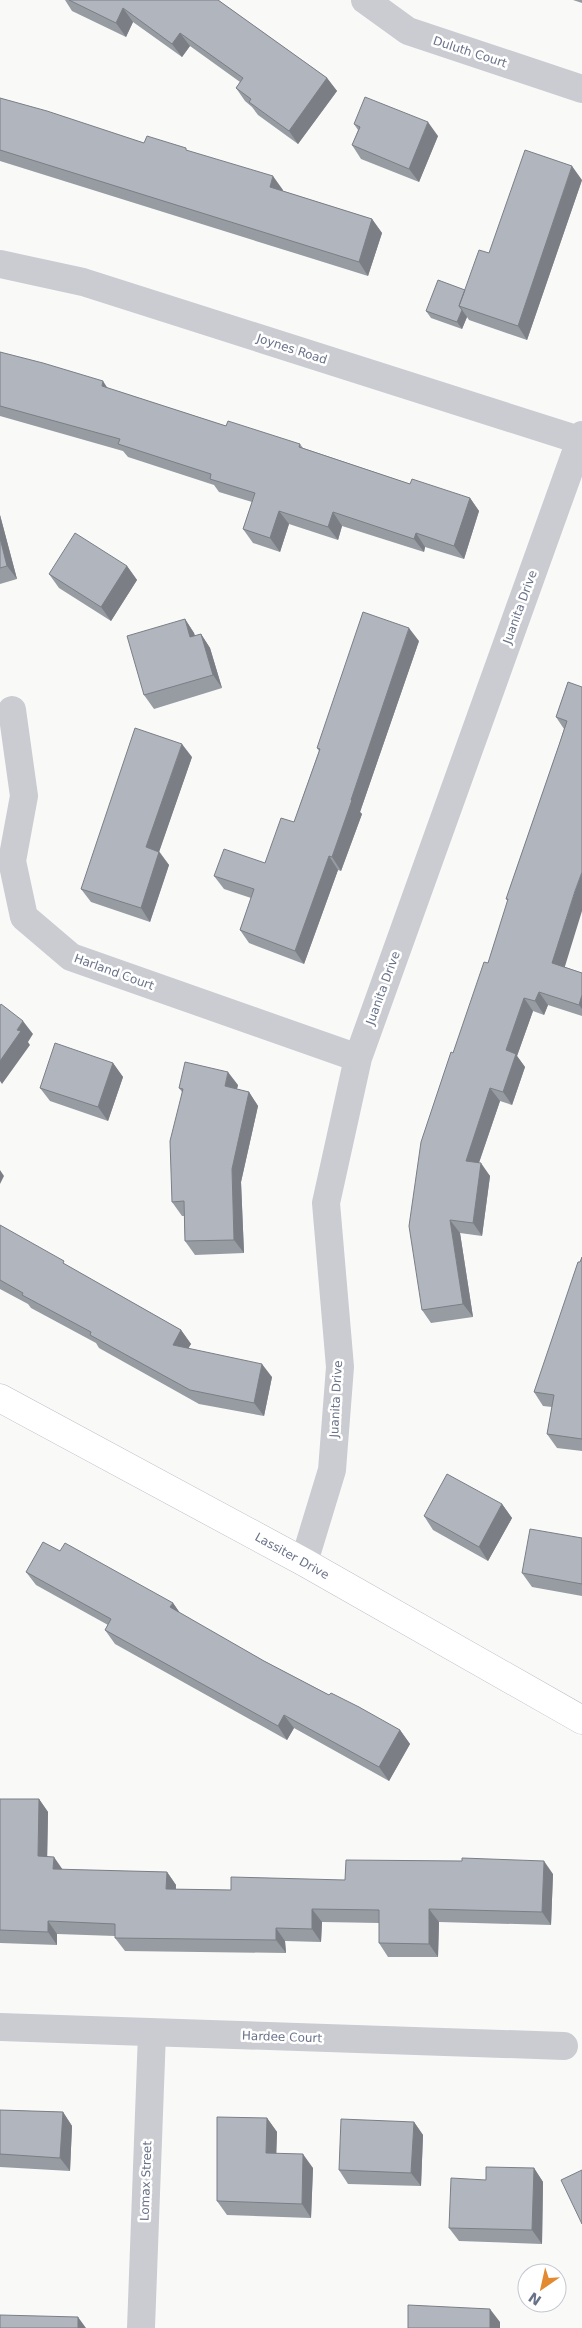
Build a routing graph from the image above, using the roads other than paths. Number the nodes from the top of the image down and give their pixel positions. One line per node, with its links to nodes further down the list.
1 (365, 0): 2 (street, Duluth Court)
2 (582, 89)
3 (0, 264): 4 (street, Joynes Road)
4 (581, 439): 6 (street, Juanita Drive)
5 (12, 710): 6 (street, Harland Court)
6 (358, 1058): 8 (street, Juanita Drive)
7 (0, 1398): 8 (street, Lassiter Drive)
8 (304, 1562): 9 (street, Lassiter Drive)
9 (582, 1720)
10 (0, 2027): 11 (street, Hardee Court)
11 (152, 2033): 12 (street, Hardee Court); 13 (street, Lomax Street)
12 (564, 2046)
13 (141, 2328)

